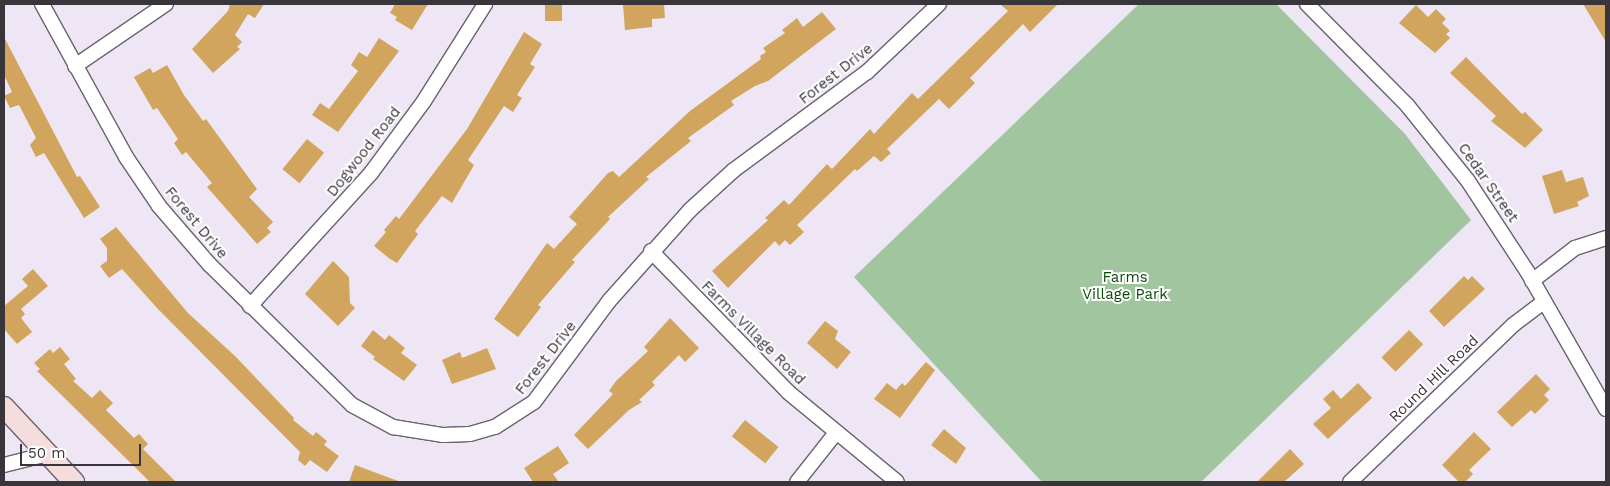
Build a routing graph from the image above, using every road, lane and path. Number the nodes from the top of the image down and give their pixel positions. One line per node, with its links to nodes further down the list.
1 (42, 4): 6 (street, Forest Drive)
2 (166, 4): 6 (street)
3 (485, 4): 11 (street, Dogwood Road)
4 (939, 4): 8 (street, Forest Drive)
5 (1307, 4): 9 (street, Cedar Street)
6 (75, 66): 11 (street, Forest Drive)
7 (1606, 238): 9 (street)
8 (651, 251): 11 (street, Forest Drive); 14 (street, Farms Village Road)
9 (1532, 281): 10 (street, Cedar Street)
10 (1544, 302): 13 (street, Cedar Street); 20 (street, Round Hill Road)
11 (250, 306)
12 (4, 407): 15 (street)
13 (1606, 409)
14 (835, 434): 18 (street); 19 (street, Farms Village Road)
15 (47, 454): 16 (street); 17 (street)
16 (4, 465)
17 (74, 482)
18 (797, 482)
19 (896, 482)
20 (1350, 482)

